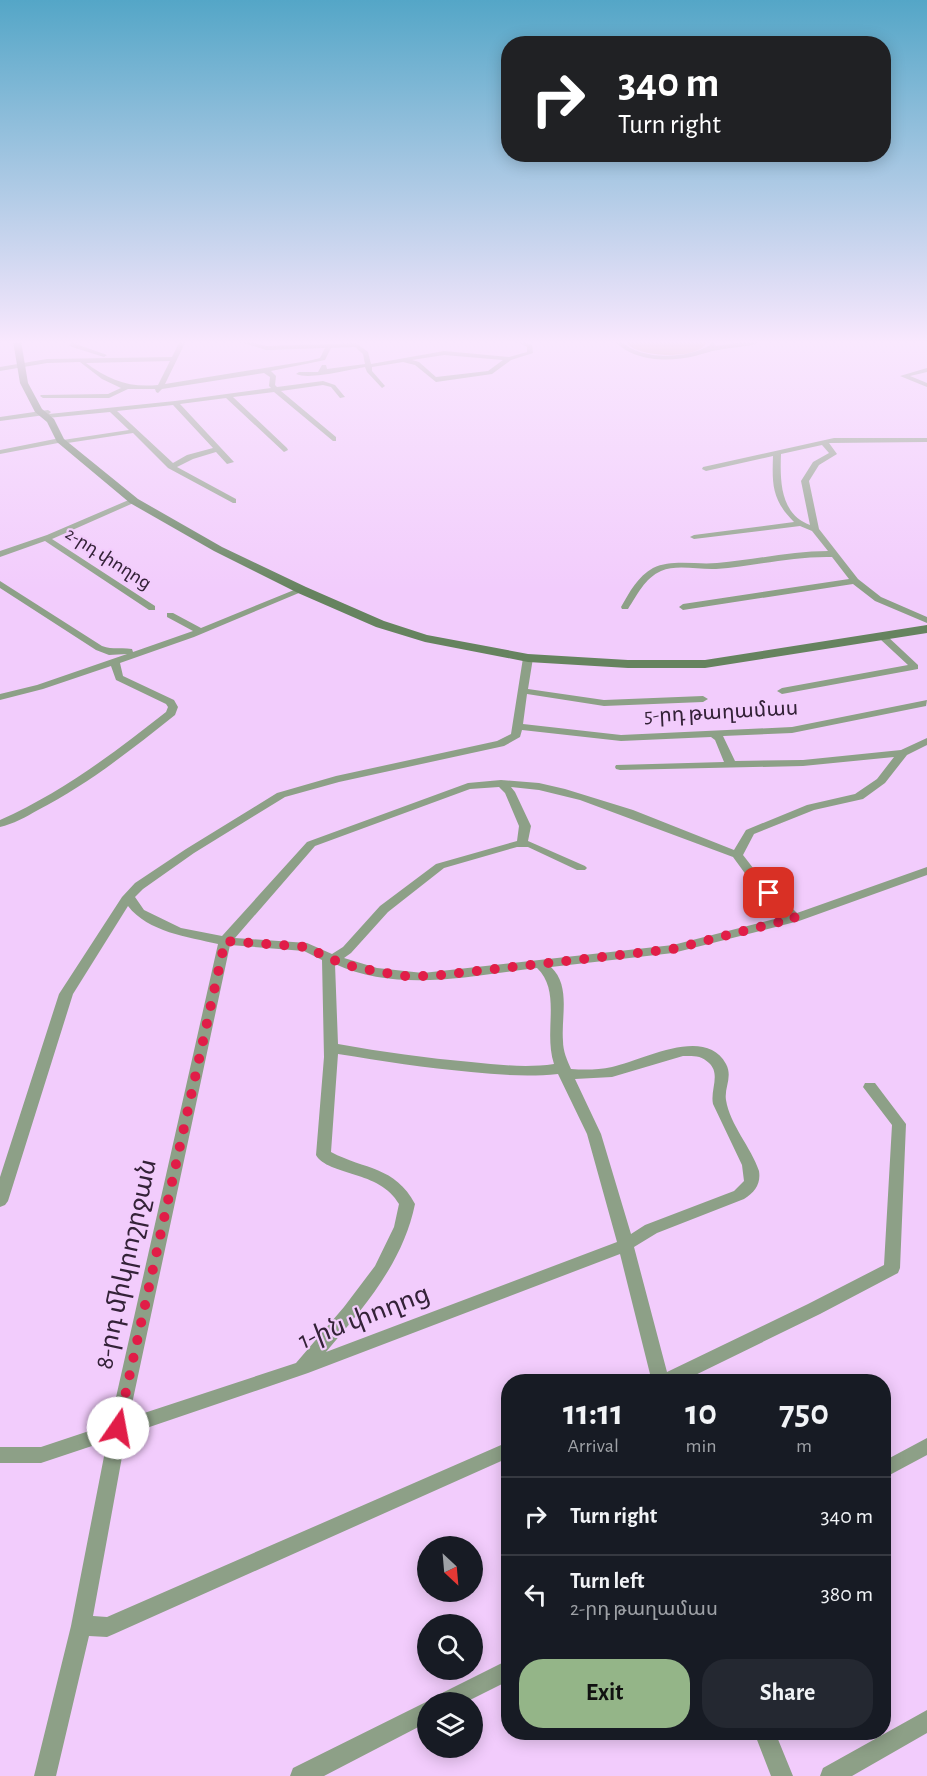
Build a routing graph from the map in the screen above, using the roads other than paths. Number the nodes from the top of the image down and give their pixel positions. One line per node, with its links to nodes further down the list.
1 (51, 424): 9 (main road)
2 (126, 424): 6 (street)
3 (195, 424): 11 (street)
4 (257, 424): 12 (street)
5 (316, 424): 7 (street)
6 (133, 431): 9 (street); 16 (street)
7 (333, 439)
8 (927, 440): 10 (street)
9 (60, 441): 13 (street); 18 (main road)
10 (824, 442): 14 (street); 21 (street)
11 (218, 449): 15 (street); 16 (street)
12 (284, 450)
13 (0, 452)
14 (777, 452): 17 (street); 20 (street)
15 (230, 462)
16 (171, 466): 19 (street)
17 (706, 469)
18 (134, 501): 23 (street); 28 (main road)
19 (233, 501)
20 (801, 524): 21 (street); 22 (street)
21 (815, 529): 25 (street)
22 (694, 537)
23 (45, 538): 24 (street); 31 (street, 2-րդ փողոց)
24 (0, 554)
25 (834, 554): 26 (street); 29 (street)
26 (855, 581): 30 (street); 33 (street)
27 (0, 584): 37 (street)
28 (303, 590): 35 (street); 38 (main road)
29 (625, 606)
30 (683, 607)
31 (152, 608)
32 (170, 615): 35 (street)
33 (927, 620)
34 (927, 629): 36 (main road)
35 (200, 631): 37 (street)
36 (883, 637): 38 (main road); 41 (street)
37 (147, 650): 39 (street)
38 (528, 658): 40 (street)
39 (114, 660): 42 (street); 52 (street)
40 (524, 691): 43 (street); 45 (street)
41 (782, 691)
42 (0, 697)
43 (703, 699)
44 (926, 703): 46 (street, 5-րդ թաղամաս)
45 (517, 726): 46 (street, 5-րդ թաղամաս); 57 (street)
46 (712, 734): 49 (street)
47 (927, 741): 48 (street)
48 (903, 753): 49 (street); 54 (street)
49 (731, 765): 50 (street)
50 (620, 767)
51 (501, 783): 53 (street); 54 (street); 59 (street)
52 (0, 824)
53 (522, 844): 55 (street); 60 (street)
54 (737, 855): 58 (street)
55 (581, 868)
56 (927, 871): 58 (street)
57 (128, 897): 59 (street); 65 (street)
58 (795, 918): 61 (street)
59 (225, 941): 60 (street); 70 (street, 8-րդ միկրոշրջան)
60 (331, 959): 61 (street); 62 (street)
61 (541, 965): 63 (street)
62 (333, 1048): 63 (street); 67 (street)
63 (565, 1070): 66 (street); 66 (street, 1-ին փողոց)
64 (870, 1087): 69 (street)
65 (0, 1201)
66 (624, 1245): 67 (street, 1-ին փողոց); 68 (street)
67 (302, 1368): 70 (street, 1-ին փողոց)
68 (660, 1374)
69 (679, 1374)
70 (118, 1428): 73 (street, 1-ին փողոց); 75 (street, 8-րդ միկրոշրջան)
71 (927, 1446): 74 (street)
72 (501, 1453): 75 (street)
73 (0, 1455)
74 (891, 1466)
75 (81, 1626): 81 (street, 8-րդ միկրոշրջան)
76 (501, 1674): 77 (street)
77 (465, 1692)
78 (417, 1717): 82 (street)
79 (927, 1721): 84 (street)
80 (767, 1740): 83 (street)
81 (45, 1776)
82 (301, 1776)
83 (782, 1776)
84 (831, 1776)

